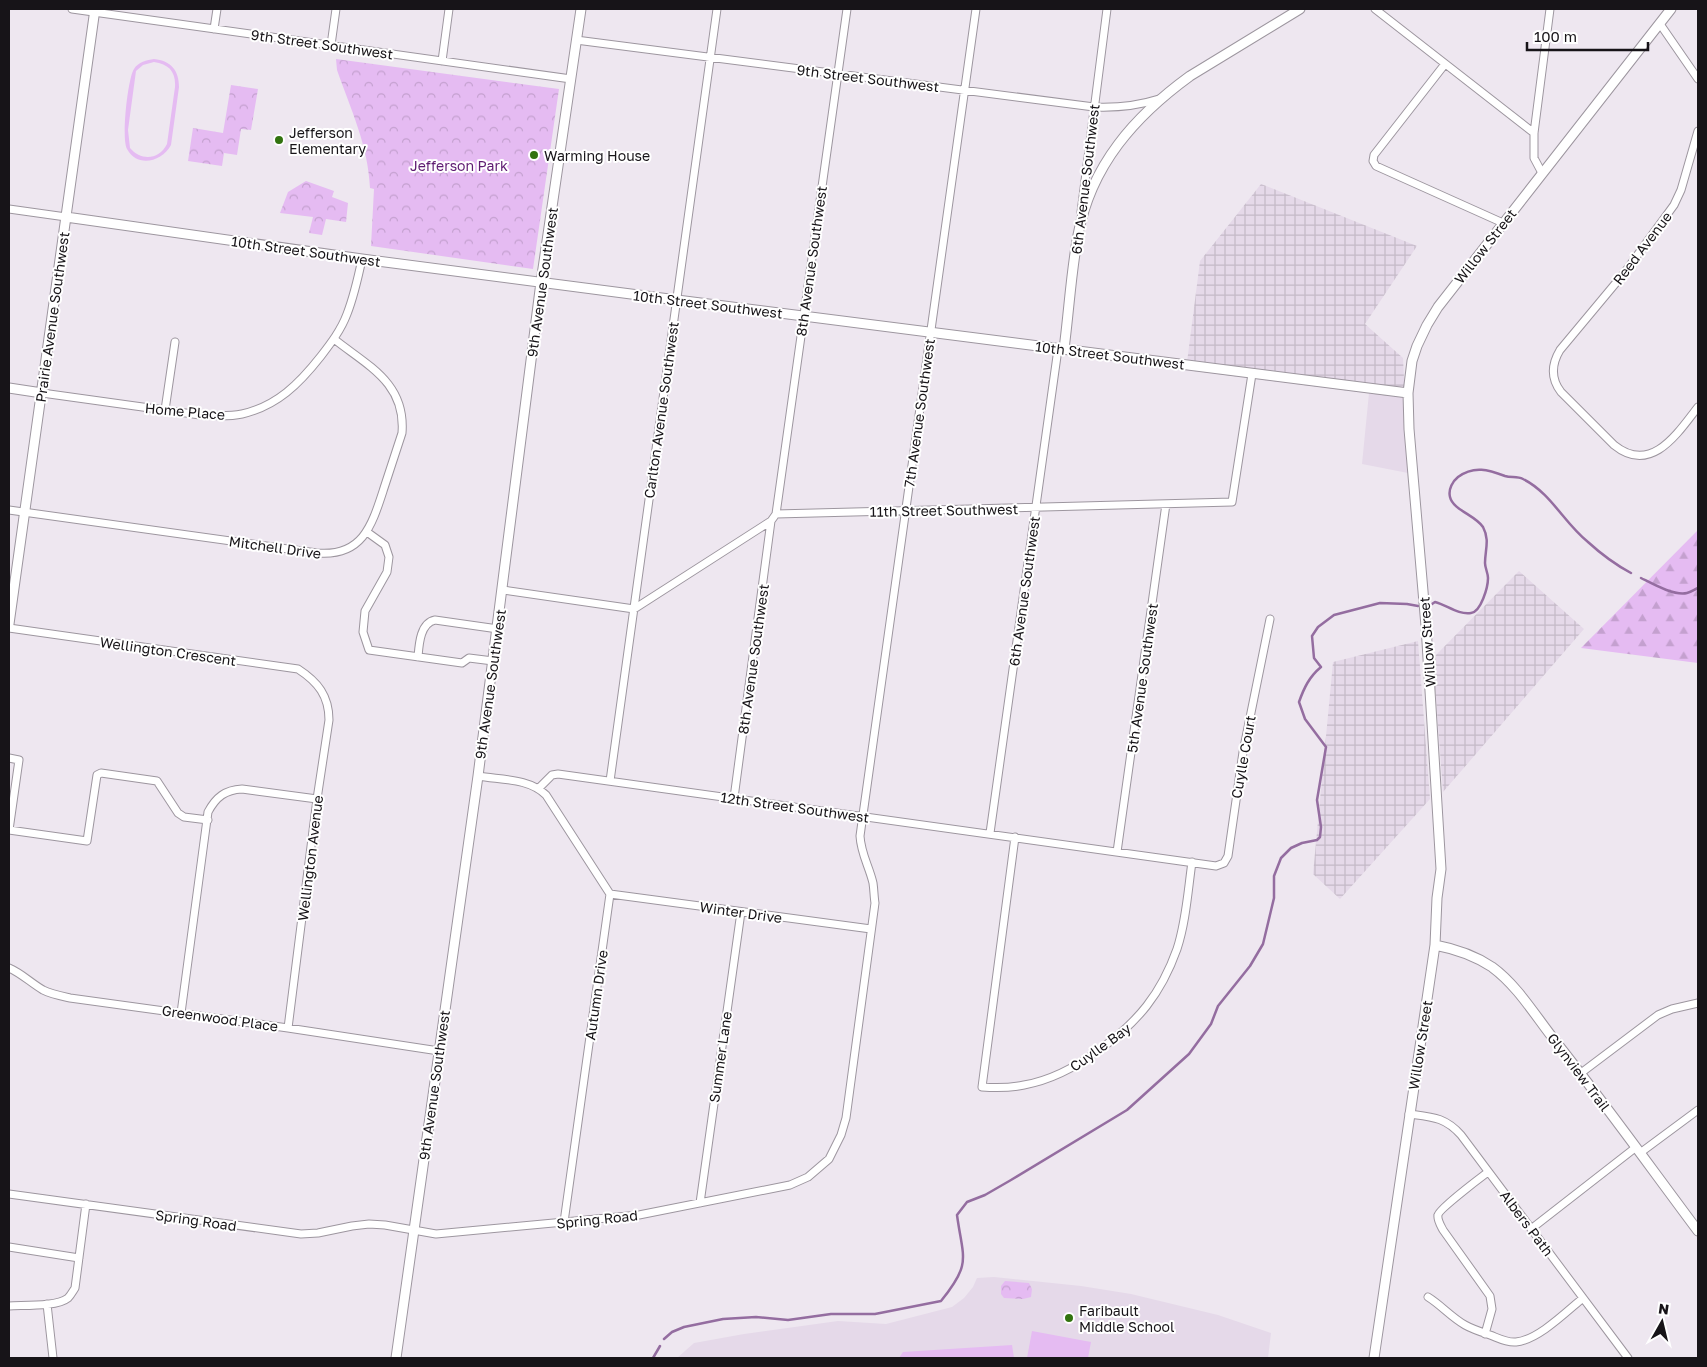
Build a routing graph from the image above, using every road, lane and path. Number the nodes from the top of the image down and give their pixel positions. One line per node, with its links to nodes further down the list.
1 (72, 9): 14 (street, 9th Street Southwest)
2 (217, 9): 16 (street)
3 (336, 9): 18 (street)
4 (449, 9): 20 (street)
5 (581, 9): 17 (street, 9th Avenue Southwest)
6 (717, 9): 19 (street, Carlton Avenue Southwest)
7 (847, 9): 22 (street, 8th Avenue Southwest)
8 (976, 9): 25 (street, 7th Avenue Southwest)
9 (1107, 9): 27 (street, 6th Avenue Southwest)
10 (1300, 9): 26 (street)
11 (1375, 9): 21 (street)
12 (1550, 9): 29 (street)
13 (1671, 9): 15 (street, Willow Street)
14 (94, 10): 16 (street, 9th Street Southwest); 32 (street, Prairie Avenue Southwest)
15 (1660, 24): 24 (street); 30 (street, Willow Street)
16 (214, 29): 18 (street, 9th Street Southwest)
17 (576, 40): 19 (street, 9th Street Southwest); 23 (street, 9th Avenue Southwest)
18 (331, 45): 20 (street, 9th Street Southwest)
19 (710, 57): 22 (street, 9th Street Southwest); 37 (street, Carlton Avenue Southwest)
20 (442, 61): 23 (street, 9th Street Southwest)
21 (1445, 64): 29 (street); 33 (street)
22 (838, 75): 25 (street, 9th Street Southwest); 38 (street, 8th Avenue Southwest)
23 (571, 79): 36 (street, 9th Avenue Southwest)
24 (1698, 79)
25 (965, 91): 27 (street, 9th Street Southwest); 39 (street, 7th Avenue Southwest)
26 (1159, 99): 27 (street, 9th Street Southwest); 34 (street)
27 (1094, 107): 34 (street, 6th Avenue Southwest)
28 (1698, 132): 47 (street, Reed Avenue)
29 (1534, 133): 30 (street)
30 (1542, 172): 33 (street, Willow Street)
31 (9, 209): 32 (street, 10th Street Southwest)
32 (66, 216): 35 (street, 10th Street Southwest); 45 (street, Prairie Avenue Southwest)
33 (1503, 223): 46 (street, Willow Street)
34 (1078, 234): 42 (street, 6th Avenue Southwest)
35 (362, 258): 36 (street, 10th Street Southwest); 40 (street, Home Place)
36 (541, 282): 37 (street, 10th Street Southwest); 57 (street, 9th Avenue Southwest)
37 (677, 300): 38 (street, 10th Street Southwest); 58 (street, Carlton Avenue Southwest)
38 (804, 315): 39 (street, 10th Street Southwest); 54 (street, 8th Avenue Southwest)
39 (931, 333): 42 (street, 10th Street Southwest); 52 (street, 7th Avenue Southwest)
40 (334, 339): 48 (street, Home Place); 56 (street, Mitchell Drive)
41 (175, 342): 48 (street)
42 (1061, 349): 43 (street, 10th Street Southwest); 50 (street, 6th Avenue Southwest)
43 (1252, 374): 46 (street, 10th Street Southwest); 49 (street, 11th Street Southwest)
44 (9, 388): 45 (street)
45 (42, 393): 48 (street, Home Place); 53 (street, Prairie Avenue Southwest)
46 (1408, 393): 81 (street, Willow Street)
47 (1698, 407)
48 (164, 410)
49 (1166, 504): 50 (street, 11th Street Southwest); 76 (street, 5th Avenue Southwest)
50 (1036, 507): 52 (street, 11th Street Southwest); 74 (street, 6th Avenue Southwest)
51 (9, 510): 53 (street, Mitchell Drive)
52 (906, 511): 54 (street, 11th Street Southwest); 71 (street, 7th Avenue Southwest)
53 (25, 512): 56 (street, Mitchell Drive); 60 (street, Prairie Avenue Southwest)
54 (776, 514): 55 (street)
55 (771, 521): 58 (street); 69 (street, 8th Avenue Southwest)
56 (367, 532): 62 (street)
57 (503, 590): 58 (street); 61 (street, 9th Avenue Southwest)
58 (634, 610): 67 (street, Carlton Avenue Southwest)
59 (1270, 619): 77 (street, Cuylle Court)
60 (9, 626): 64 (street, Wellington Crescent)
61 (498, 629): 62 (street); 63 (street, 9th Avenue Southwest)
62 (418, 657): 63 (street)
63 (493, 661): 66 (street, 9th Avenue Southwest)
64 (321, 689): 70 (street, Wellington Avenue)
65 (9, 758): 73 (street)
66 (478, 776): 68 (street); 86 (street, 9th Avenue Southwest)
67 (610, 781): 68 (street, 12th Street Southwest); 69 (street, 12th Street Southwest)
68 (538, 788): 78 (street)
69 (734, 798): 71 (street, 12th Street Southwest)
70 (317, 799): 72 (street); 85 (street, Wellington Avenue)
71 (863, 817): 74 (street, 12th Street Southwest); 80 (street, Spring Road)
72 (208, 820): 73 (street); 84 (street)
73 (9, 830)
74 (990, 833): 75 (street, 12th Street Southwest)
75 (1015, 837): 76 (street, 12th Street Southwest); 77 (street, Cuylle Bay)
76 (1117, 852): 77 (street)
77 (1192, 862)
78 (610, 894): 79 (street, Winter Drive); 95 (street, Autumn Drive)
79 (741, 912): 80 (street, Winter Drive); 93 (street, Summer Lane)
80 (872, 929): 93 (street, Spring Road)
81 (1435, 945): 87 (street, Glynview Trail); 89 (street, Willow Street)
82 (9, 968): 84 (street, Greenwood Place)
83 (1698, 1003): 87 (street)
84 (181, 1013): 85 (street, Greenwood Place)
85 (288, 1028): 86 (street, Greenwood Place)
86 (439, 1051): 97 (street, 9th Avenue Southwest)
87 (1581, 1073): 90 (street, Glynview Trail)
88 (1698, 1110): 90 (street)
89 (1409, 1114): 91 (street, Albers Path); 108 (street, Willow Street)
90 (1638, 1150): 96 (street); 98 (street, Glynview Trail)
91 (1488, 1172): 96 (street, Albers Path); 105 (street)
92 (9, 1194): 94 (street, Spring Road)
93 (700, 1203): 95 (street, Spring Road)
94 (86, 1204): 97 (street, Spring Road); 100 (street)
95 (564, 1222): 97 (street, Spring Road)
96 (1531, 1229): 102 (street, Albers Path)
97 (414, 1231): 107 (street, 9th Avenue Southwest)
98 (1698, 1231)
99 (9, 1248): 100 (street)
100 (79, 1258): 103 (street)
101 (1428, 1297): 105 (street)
102 (1583, 1298): 105 (street); 109 (street, Albers Path)
103 (46, 1304): 104 (street); 106 (street)
104 (9, 1306)
105 (1485, 1334)
106 (53, 1358)
107 (396, 1358)
108 (1374, 1358)
109 (1628, 1358)

